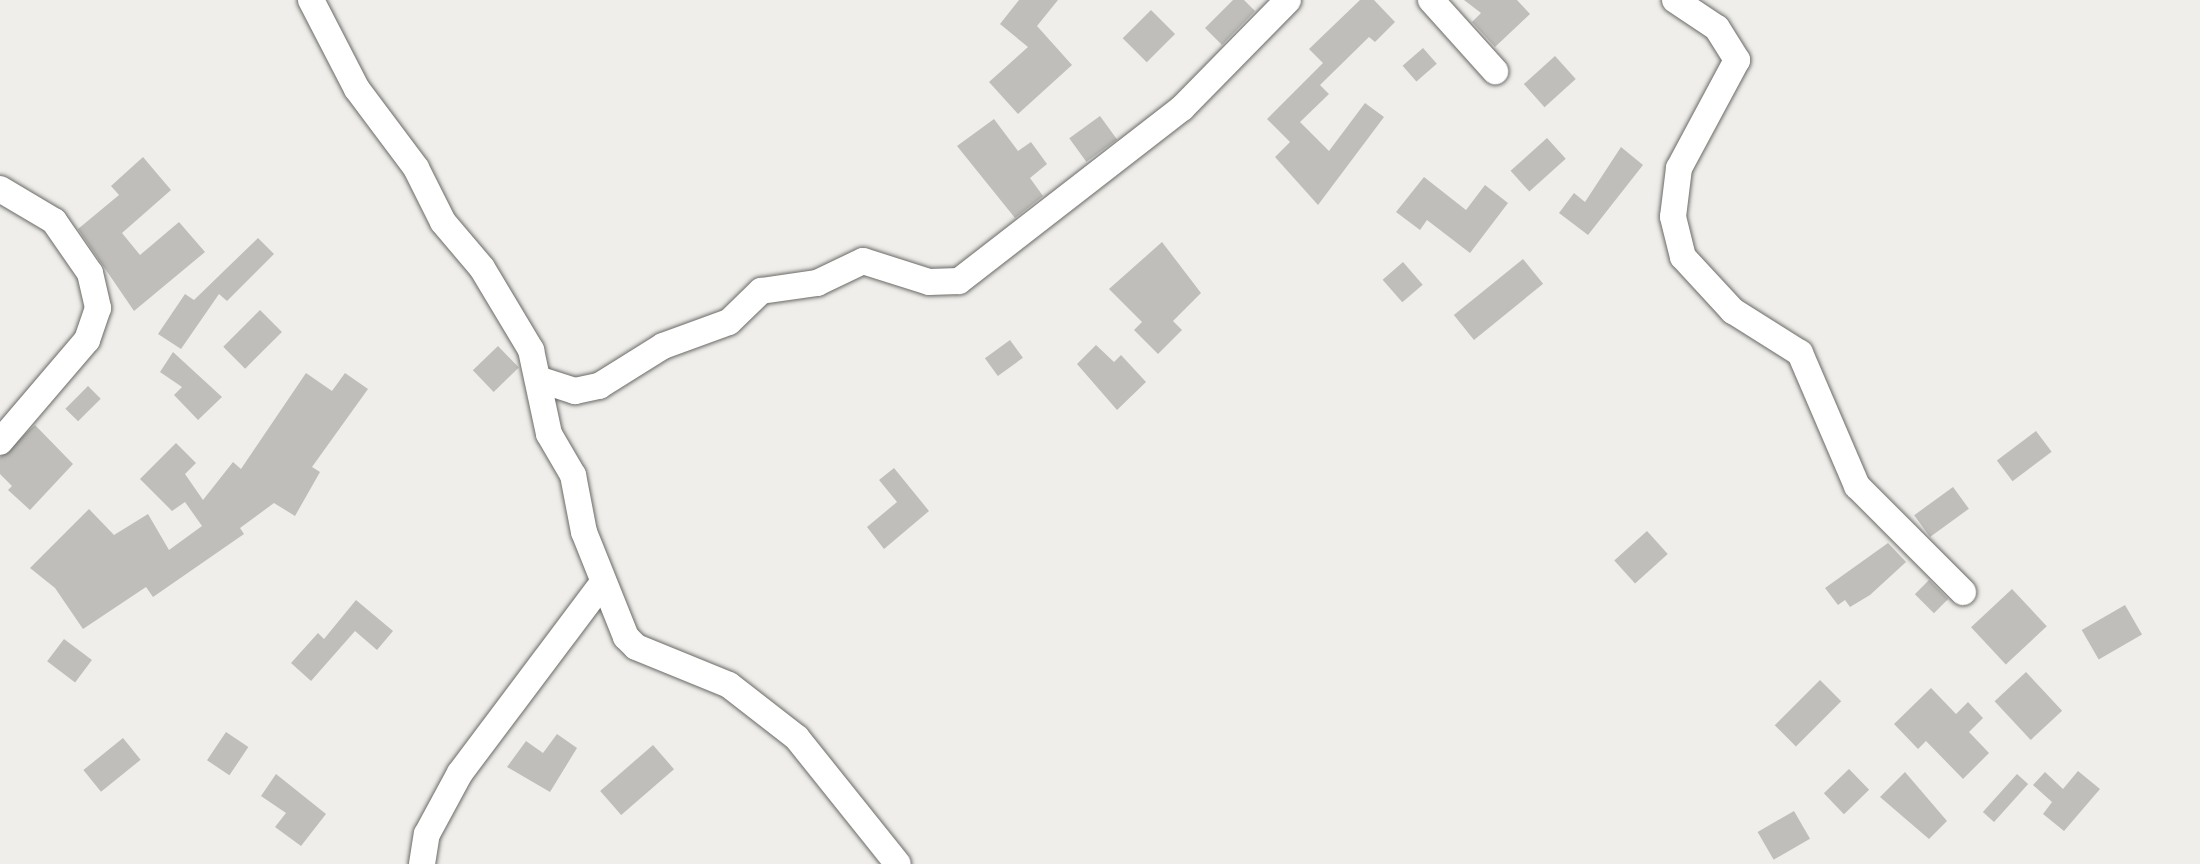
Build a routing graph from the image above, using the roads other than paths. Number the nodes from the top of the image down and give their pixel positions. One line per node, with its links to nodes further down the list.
1 (311, 0): 7 (street)
2 (1288, 0): 7 (street)
3 (1431, 0): 5 (street)
4 (1675, 0): 10 (street)
5 (1495, 71)
6 (0, 189): 8 (street)
7 (541, 380): 9 (street)
8 (0, 442)
9 (603, 584): 11 (street); 12 (street)
10 (1963, 592)
11 (422, 864)
12 (898, 864)

